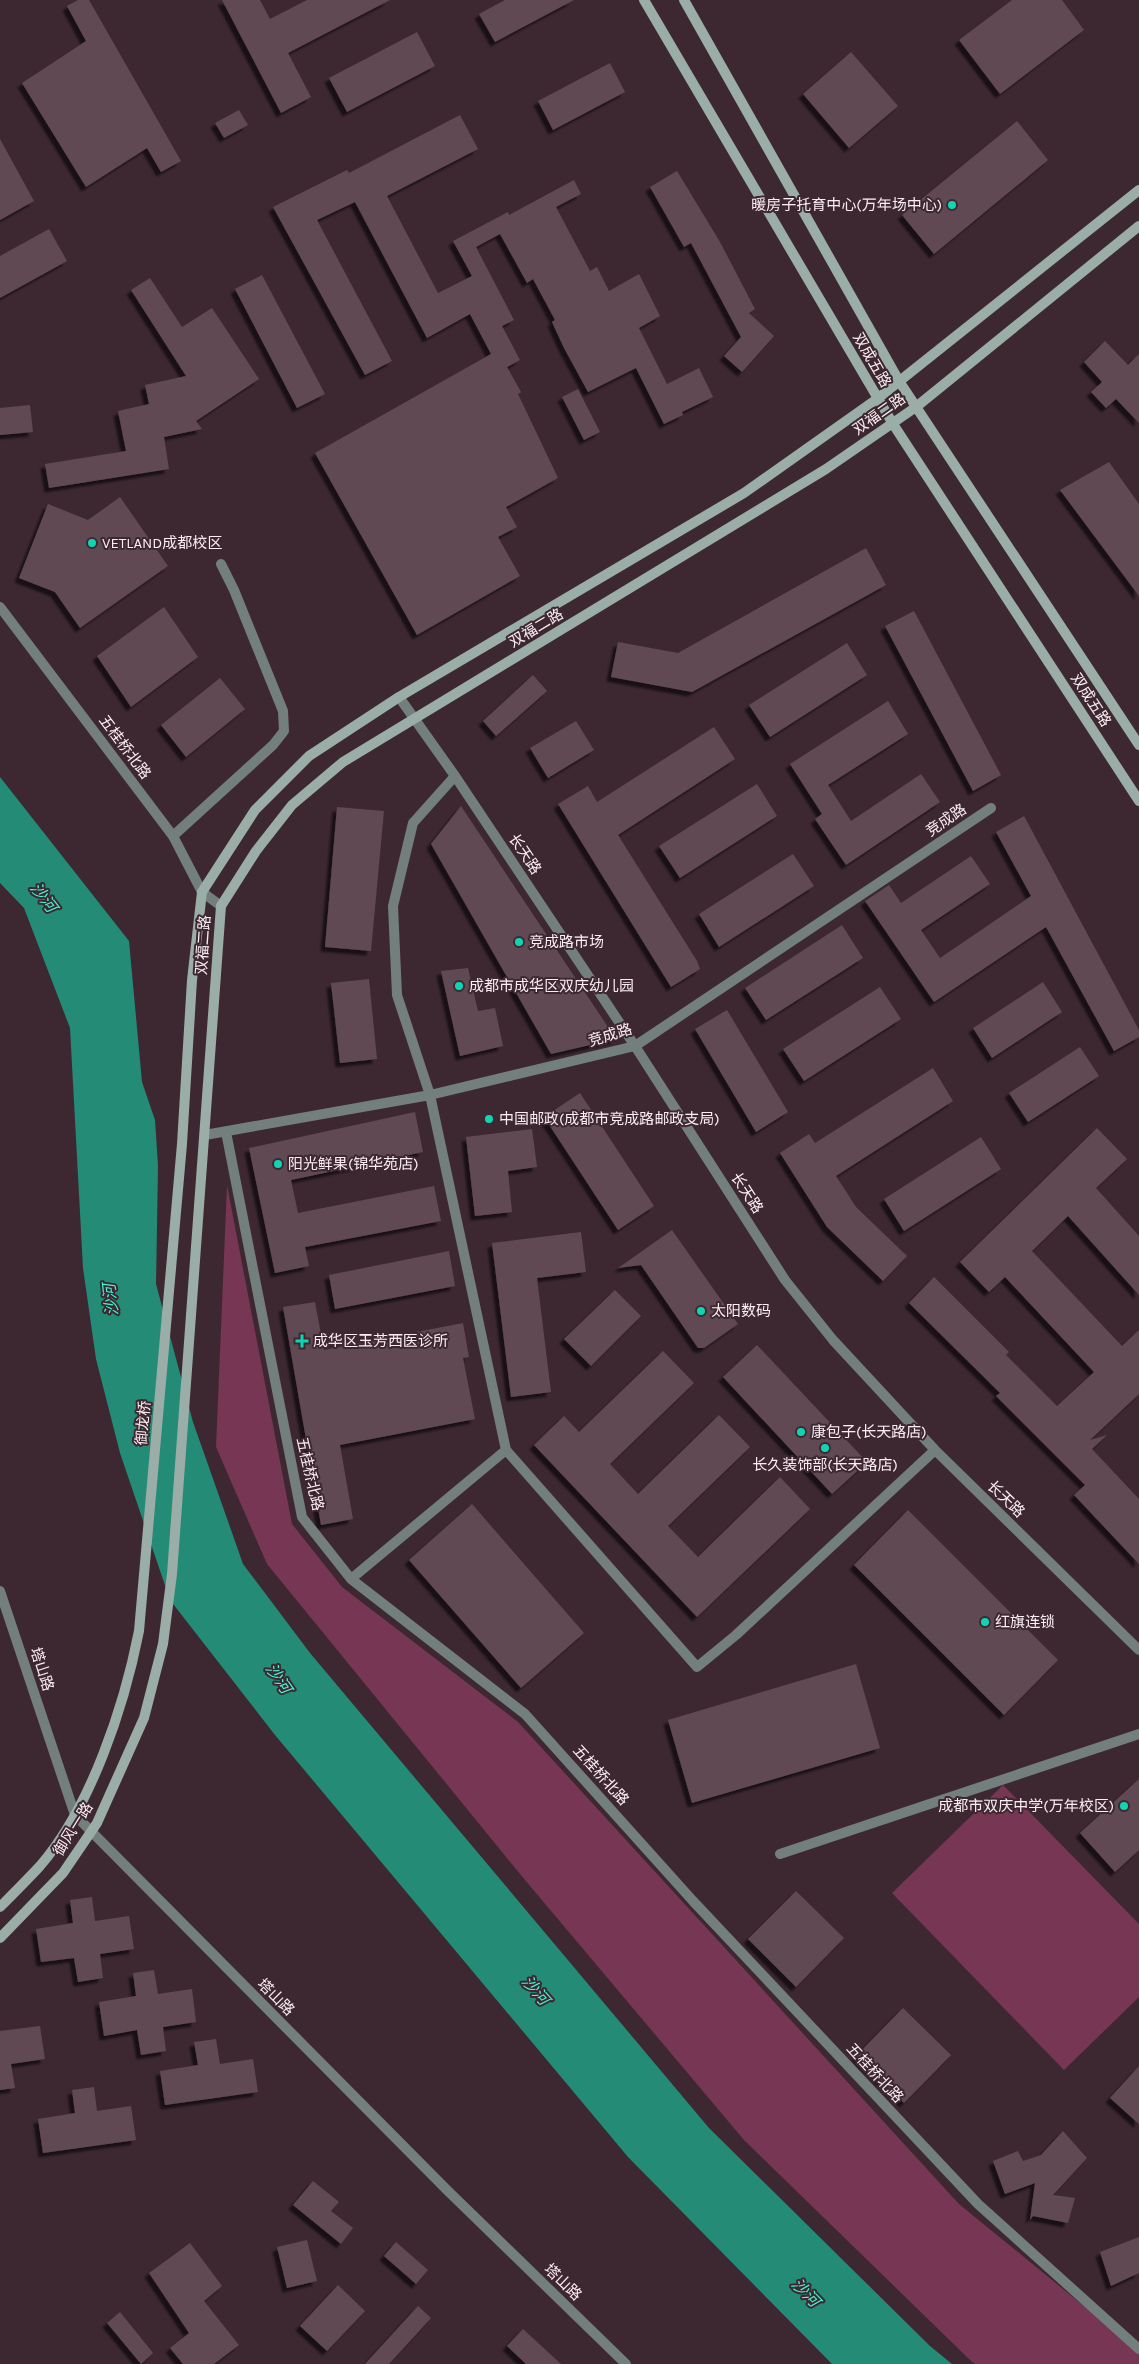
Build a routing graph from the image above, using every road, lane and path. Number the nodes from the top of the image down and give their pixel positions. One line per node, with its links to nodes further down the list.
1 (644, 0): 6 (main road, 双成五路)
2 (684, 0): 5 (main road, 双成五路)
3 (1139, 190): 5 (main road, 双福二路)
4 (1139, 226): 7 (main road, 双福二路)
5 (898, 381): 6 (main road, 双福二路); 7 (main road, 双成五路)
6 (877, 399): 8 (main road, 双成五路); 11 (main road, 双福二路)
7 (916, 407): 8 (main road, 双福二路); 13 (main road, 双成五路)
8 (893, 424): 12 (main road, 双福二路); 15 (main road, 双成五路)
9 (221, 564): 17 (street)
10 (0, 607): 17 (street, 五桂桥北路)
11 (399, 697): 12 (street, 长天路); 18 (main road, 双福二路)
12 (415, 720): 14 (street, 长天路); 19 (main road, 双福二路)
13 (1139, 745)
14 (455, 776): 20 (street, 长天路); 21 (street)
15 (1139, 801)
16 (991, 808): 20 (street, 竞成路)
17 (173, 836): 18 (street, 五桂桥北路)
18 (202, 892): 19 (street, 五桂桥北路); 24 (main road, 双福二路)
19 (221, 906): 23 (main road, 双福二路)
20 (635, 1046): 21 (street, 竞成路); 26 (street, 长天路)
21 (430, 1095): 22 (street, 竞成路); 25 (street)
22 (226, 1132): 23 (street, 竞成路); 27 (street, 五桂桥北路)
23 (205, 1135): 31 (main road, 双福二路)
24 (182, 1144): 30 (main road, 御龙桥)
25 (506, 1450): 26 (street); 27 (street)
26 (935, 1450): 29 (street, 长天路)
27 (351, 1579): 38 (street, 五桂桥北路)
28 (0, 1591): 33 (street, 塔山路)
29 (1139, 1650)
30 (122, 1703): 33 (main road, 御风一路)
31 (144, 1718): 34 (main road, 御风一路)
32 (1139, 1734): 35 (street)
33 (75, 1815): 34 (street, 塔山路); 36 (main road, 御风一路)
34 (91, 1832): 37 (main road, 御风一路); 39 (street, 塔山路)
35 (780, 1854)
36 (0, 1907)
37 (0, 1938)
38 (1139, 2349)
39 (626, 2364)

